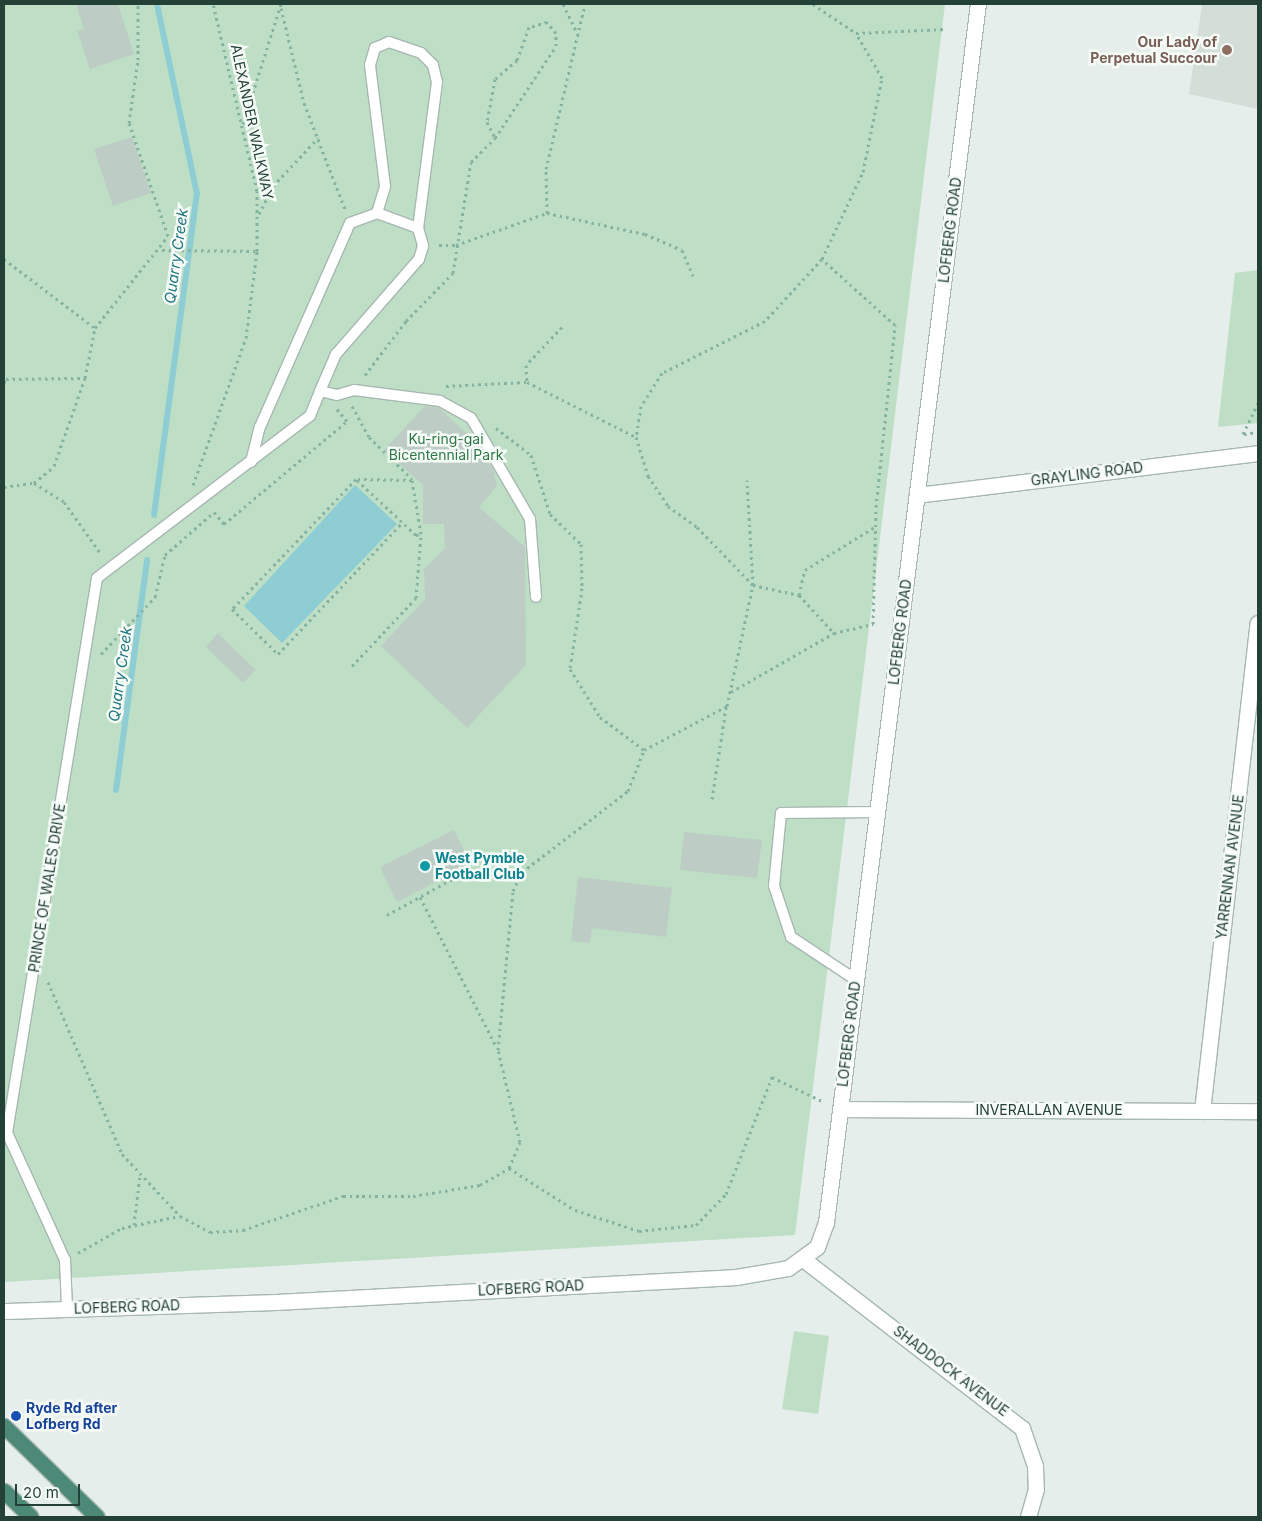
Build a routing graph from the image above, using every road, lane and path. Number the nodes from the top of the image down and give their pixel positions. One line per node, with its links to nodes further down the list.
1 (138, 4): 21 (path)
2 (213, 4): 11 (path, ALEXANDER WALKWAY)
3 (563, 4): 10 (path)
4 (585, 4): 10 (path)
5 (813, 4): 9 (path)
6 (978, 4): 44 (street, LOFBERG ROAD)
7 (281, 6): 11 (path); 12 (path)
8 (946, 29): 9 (path)
9 (856, 33): 23 (path)
10 (578, 36): 15 (path)
11 (242, 125): 16 (path, ALEXANDER WALKWAY)
12 (318, 138): 16 (path); 17 (path)
13 (495, 138): 13 (path); 19 (path)
14 (377, 213): 17 (lane); 18 (lane); 18 (lane)
15 (548, 213): 19 (path); 25 (path)
16 (258, 214): 22 (path, ALEXANDER WALKWAY)
17 (350, 223): 38 (lane)
18 (418, 228): 20 (lane)
19 (456, 245): 20 (path); 33 (path)
20 (423, 246): 32 (lane, PRINCE OF WALES DRIVE)
21 (162, 250): 22 (path); 27 (path)
22 (257, 251): 45 (path, ALEXANDER WALKWAY)
23 (822, 259): 36 (path); 47 (path)
24 (4, 260): 27 (path)
25 (693, 276)
26 (562, 327): 29 (path)
27 (95, 328): 28 (path)
28 (85, 378): 30 (path); 42 (path)
29 (527, 382): 31 (path); 36 (path)
30 (4, 383)
31 (443, 386)
32 (320, 391): 33 (lane); 38 (lane, PRINCE OF WALES DRIVE)
33 (350, 393): 40 (path); 52 (lane); 55 (path)
34 (1258, 403): 35 (path)
35 (1258, 432)
36 (636, 437): 50 (path)
37 (1258, 453): 44 (street, GRAYLING ROAD)
38 (250, 462): 45 (lane, PRINCE OF WALES DRIVE)
39 (356, 479): 40 (path); 46 (path); 46 (path)
40 (412, 480): 48 (path)
41 (747, 480): 50 (path)
42 (34, 483): 43 (path); 49 (path)
43 (4, 487)
44 (917, 494): 60 (street, LOFBERG ROAD)
45 (194, 504): 49 (lane, PRINCE OF WALES DRIVE)
46 (402, 523): 48 (path)
47 (876, 526): 51 (path); 54 (path)
48 (421, 534): 56 (path)
49 (111, 568): 75 (lane, PRINCE OF WALES DRIVE)
50 (753, 585): 51 (path); 57 (path)
51 (798, 595): 54 (path)
52 (536, 597)
53 (1258, 623): 68 (street, YARRENNAN AVENUE)
54 (834, 633): 57 (path)
55 (98, 657)
56 (352, 666)
57 (731, 692): 58 (path)
58 (726, 706): 59 (path); 66 (path)
59 (712, 799)
60 (877, 812): 65 (street, LOFBERG ROAD); 65 (lane)
61 (472, 868): 62 (path)
62 (420, 897): 63 (path); 66 (path)
63 (387, 916)
64 (49, 972): 71 (path)
65 (856, 980): 67 (street, LOFBERG ROAD)
66 (498, 1050): 70 (path)
67 (840, 1110): 68 (street, INVERALLAN AVENUE); 70 (path); 74 (street, LOFBERG ROAD)
68 (1202, 1110): 69 (street, INVERALLAN AVENUE)
69 (1258, 1111)
70 (509, 1168): 72 (path)
71 (140, 1174): 72 (path); 73 (path)
72 (180, 1216): 73 (path)
73 (134, 1225): 75 (path)
74 (803, 1259): 76 (street, LOFBERG ROAD); 82 (street, SHADDOCK AVENUE)
75 (65, 1260): 76 (lane, PRINCE OF WALES DRIVE)
76 (66, 1309): 77 (street, LOFBERG ROAD)
77 (4, 1311)
78 (4, 1426): 81 (highway)
79 (4, 1491): 80 (highway)
80 (31, 1517)
81 (97, 1517)
82 (1028, 1517)

